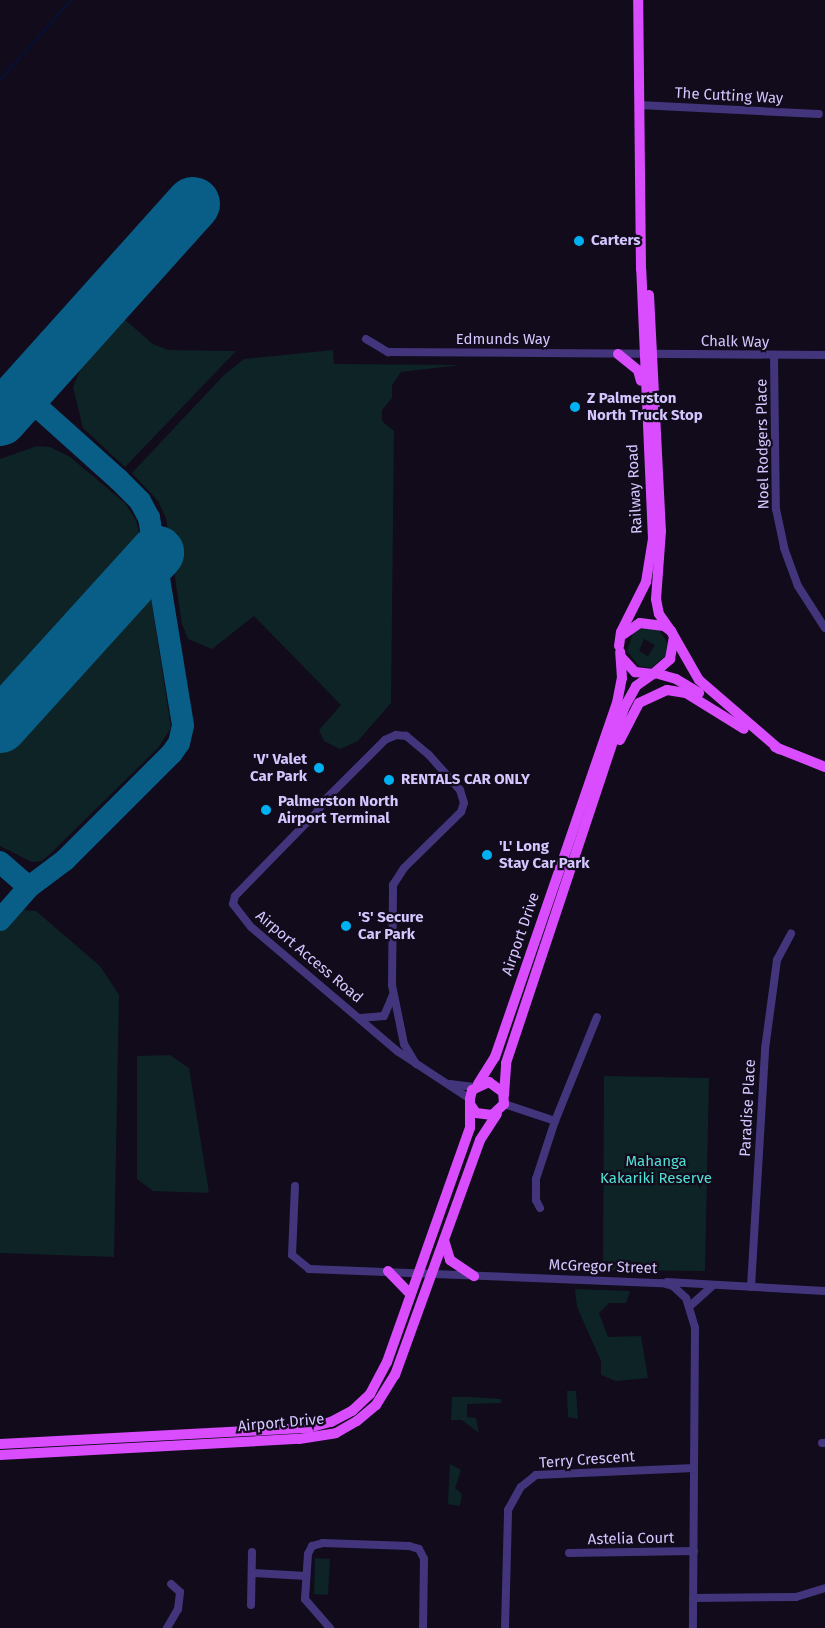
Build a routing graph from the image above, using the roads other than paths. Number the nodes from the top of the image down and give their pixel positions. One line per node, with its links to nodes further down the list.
1 (638, 0): 2 (main road, Railway Road)
2 (639, 105): 3 (street, The Cutting Way); 6 (main road, Railway Road)
3 (819, 114)
4 (366, 339): 5 (street, Edmunds Way)
5 (618, 354): 6 (street, Edmunds Way); 9 (main road)
6 (648, 354): 8 (street, Chalk Way); 9 (main road, Railway Road); 11 (main road, Railway Road)
7 (825, 355): 8 (street, Chalk Way)
8 (774, 356): 10 (street, Noel Rodgers Place)
9 (649, 461): 12 (main road, Railway Road)
10 (825, 628)
11 (672, 634): 12 (main road); 13 (main road); 15 (main road, Railway Road)
12 (619, 649): 13 (main road); 24 (main road, Airport Drive)
13 (654, 674): 14 (main road, Railway Road); 17 (main road, Airport Drive)
14 (750, 732): 15 (main road, Railway Road); 17 (main road)
15 (779, 749): 16 (main road, Railway Road)
16 (825, 767)
17 (595, 798): 26 (main road, Airport Drive)
18 (791, 934): 37 (street, Paradise Place)
19 (392, 985): 20 (street); 20 (street, Airport Access Road); 22 (street, Airport Access Road)
20 (360, 1017): 22 (street, Airport Access Road)
21 (597, 1017): 27 (street)
22 (416, 1064): 23 (street, Airport Access Road)
23 (449, 1084): 24 (street, Airport Access Road); 25 (street, Airport Access Road)
24 (476, 1086): 25 (main road); 26 (main road)
25 (470, 1101): 26 (main road); 32 (main road, Airport Drive)
26 (503, 1104): 27 (street); 30 (main road, Airport Drive)
27 (555, 1121): 29 (street)
28 (295, 1186): 31 (street, McGregor Street)
29 (540, 1208)
30 (444, 1239): 33 (main road, Airport Drive); 34 (main road)
31 (388, 1271): 32 (street, McGregor Street); 39 (main road)
32 (417, 1273): 33 (street, McGregor Street); 39 (main road, Airport Drive)
33 (431, 1275): 34 (street, McGregor Street); 42 (main road, Airport Drive)
34 (474, 1276): 35 (street, McGregor Street)
35 (662, 1283): 36 (street); 40 (street, McGregor Street)
36 (716, 1286): 37 (street); 40 (street)
37 (751, 1287): 38 (street)
38 (825, 1291)
39 (410, 1294): 41 (main road, Airport Drive)
40 (690, 1306): 43 (street)
41 (0, 1444)
42 (0, 1455)
43 (694, 1468): 44 (street); 56 (street, Terry Crescent)
44 (694, 1551): 46 (street, Astelia Court); 51 (street)
45 (252, 1552): 47 (street)
46 (569, 1553)
47 (252, 1573): 48 (street); 52 (street)
48 (306, 1576): 54 (street); 55 (street)
49 (171, 1584): 53 (street)
50 (822, 1588): 51 (street)
51 (693, 1598): 57 (street)
52 (251, 1605)
53 (167, 1628)
54 (330, 1628)
55 (423, 1628)
56 (505, 1628)
57 (693, 1628)

